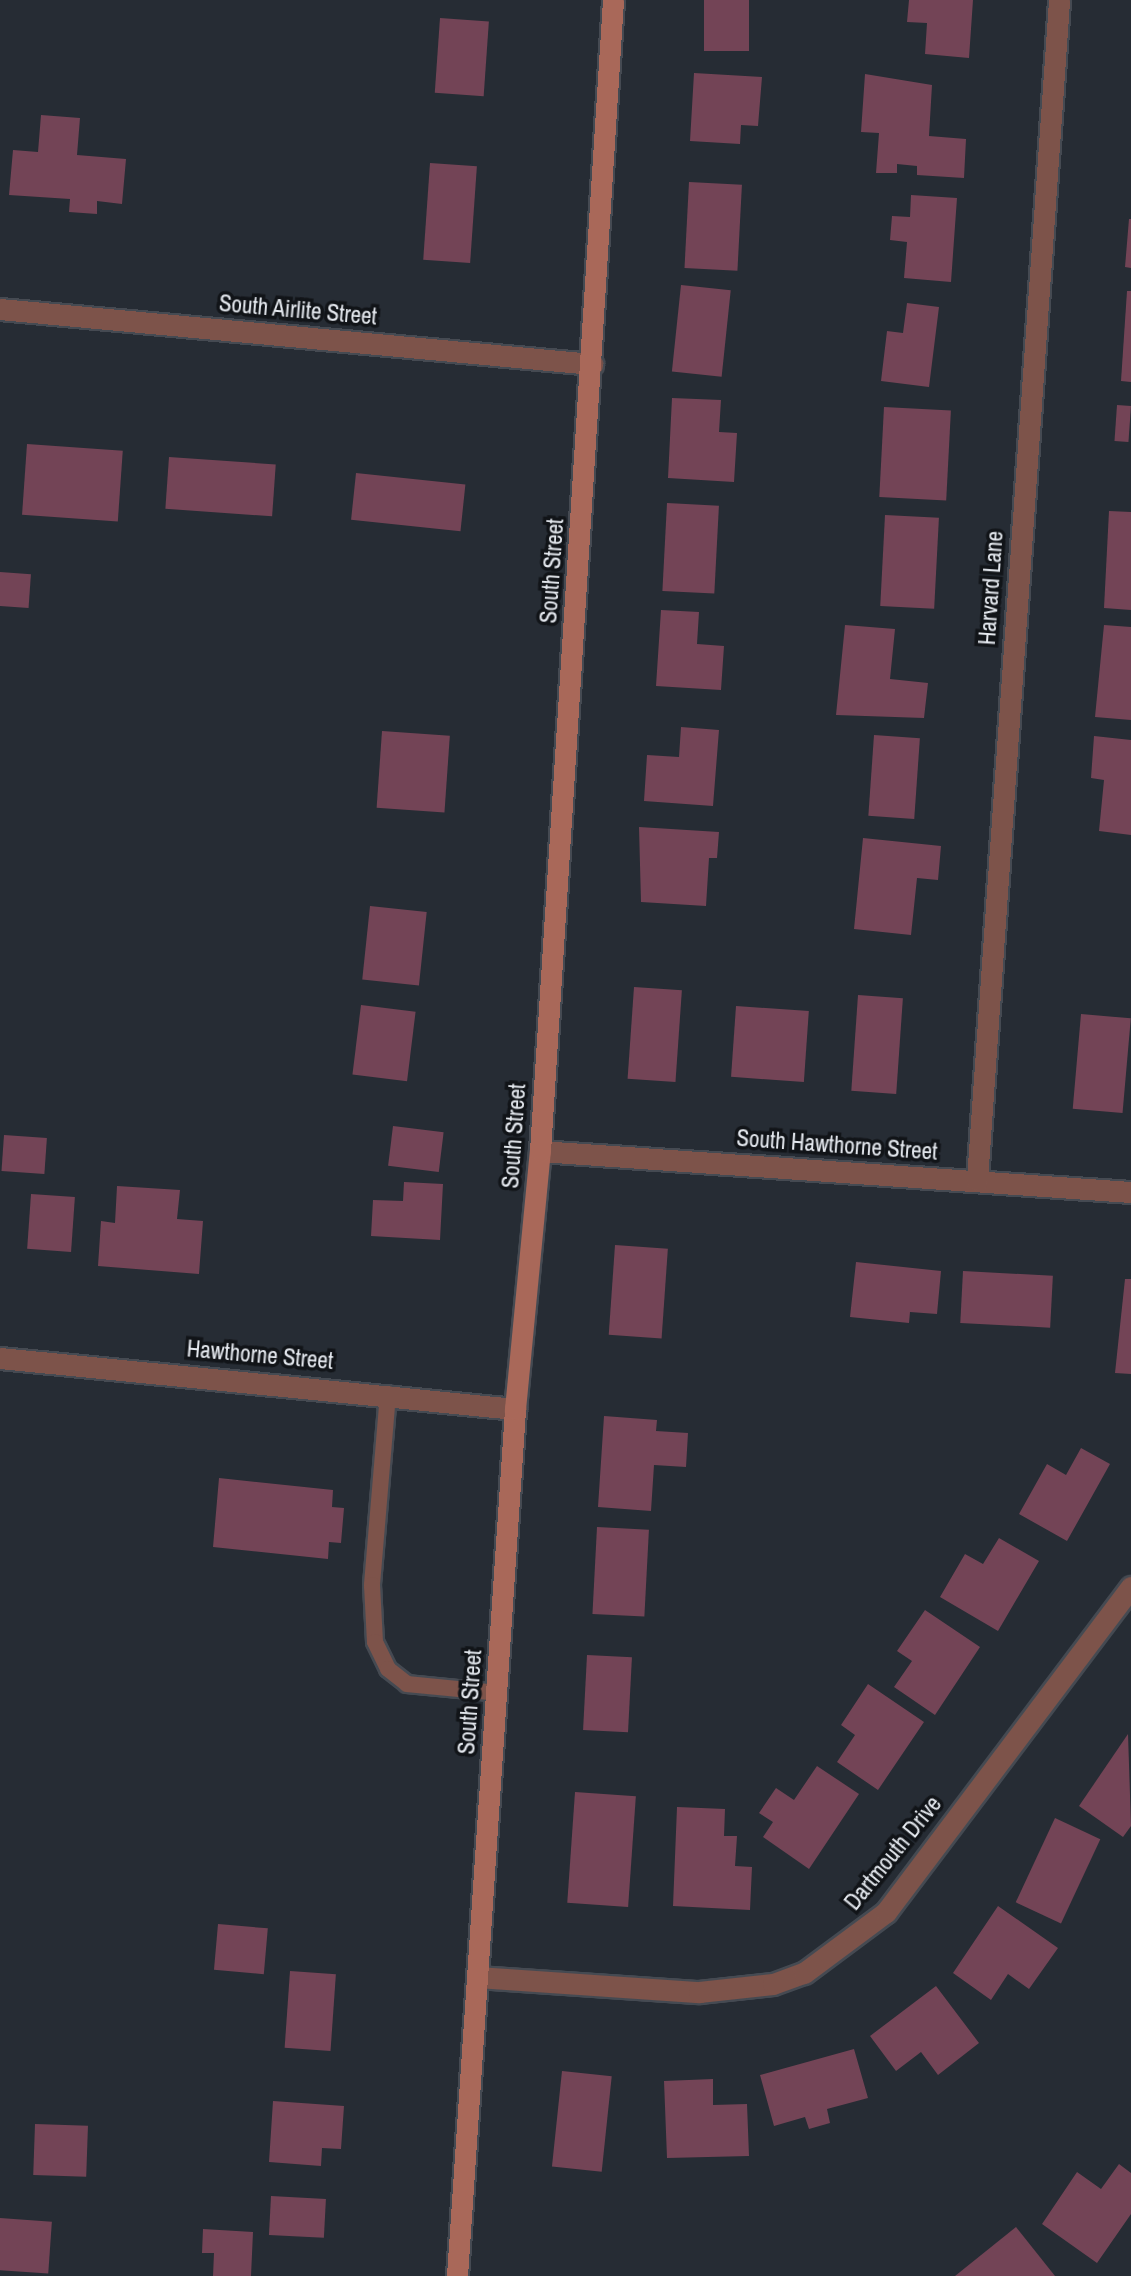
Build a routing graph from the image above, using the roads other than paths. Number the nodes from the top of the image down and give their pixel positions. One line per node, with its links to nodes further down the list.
1 (613, 0): 4 (street, South Street)
2 (1059, 0): 6 (street, Harvard Lane)
3 (0, 309): 4 (street, South Airlite Street)
4 (592, 364): 5 (street, South Street)
5 (540, 1151): 6 (street, South Hawthorne Street); 10 (street, South Street)
6 (977, 1180): 7 (street, South Hawthorne Street)
7 (1131, 1192)
8 (0, 1358): 9 (street, Hawthorne Street)
9 (388, 1394): 10 (street, Hawthorne Street); 12 (lane)
10 (515, 1409): 12 (street, South Street)
11 (1131, 1587): 13 (street, Dartmouth Drive)
12 (498, 1693): 13 (street, South Street)
13 (477, 1977): 14 (street, South Street)
14 (457, 2276)

